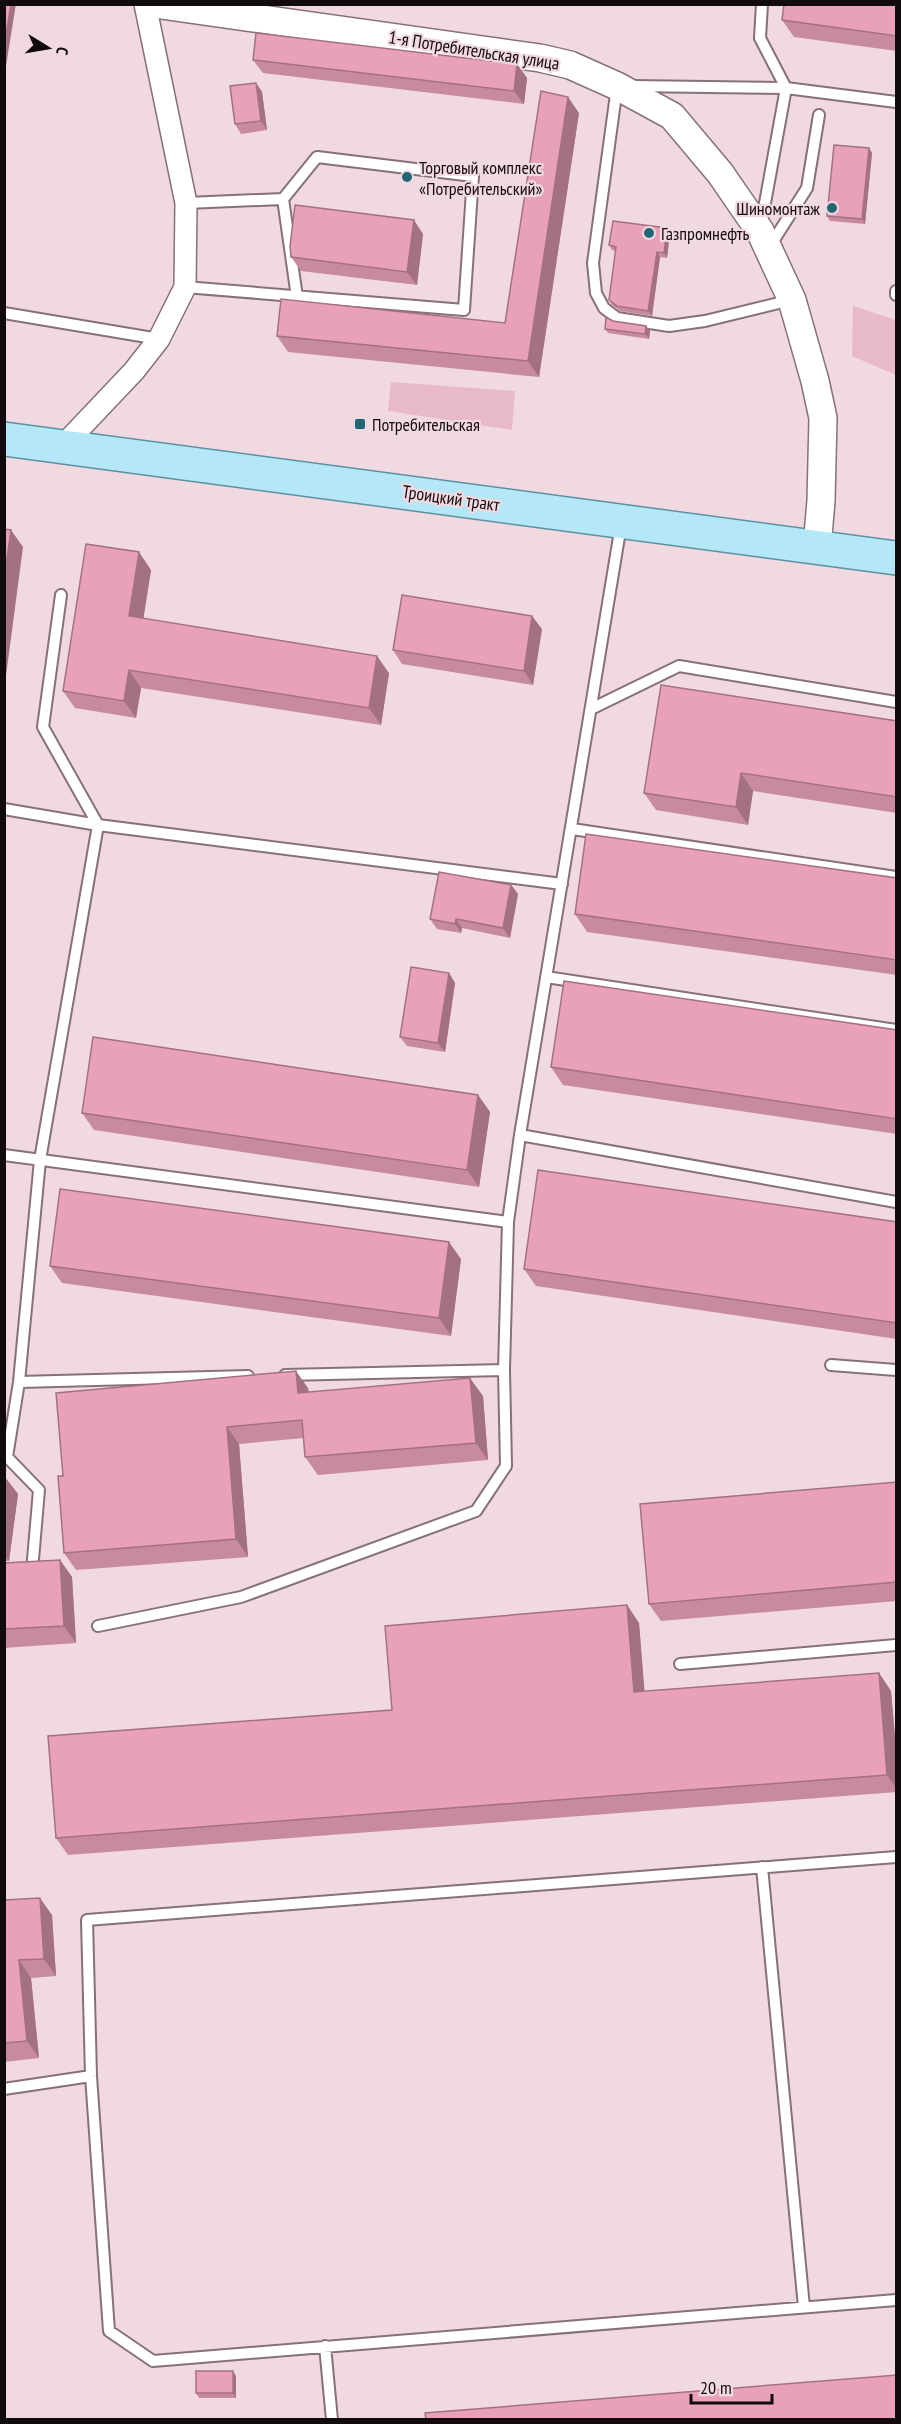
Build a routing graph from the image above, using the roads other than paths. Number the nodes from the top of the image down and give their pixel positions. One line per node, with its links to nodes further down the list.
1 (145, 4): 9 (street)
2 (154, 4): 4 (street, 1-я Потребительская улица)
3 (762, 4): 5 (lane)
4 (617, 86): 5 (lane); 10 (street, 1-я Потребительская улица); 13 (lane)
5 (786, 88): 6 (lane); 10 (lane)
6 (897, 102)
7 (819, 115): 10 (lane)
8 (283, 199): 9 (lane); 12 (lane); 12 (lane)
9 (186, 202): 11 (street)
10 (764, 240): 13 (street, 1-я Потребительская улица)
11 (185, 287): 12 (lane); 15 (street)
12 (297, 297)
13 (792, 300): 19 (street, 1-я Потребительская улица)
14 (4, 313): 15 (lane)
15 (159, 339): 17 (street)
16 (4, 439): 17 (main road, Троицкий тракт)
17 (62, 447): 18 (main road, Троицкий тракт)
18 (621, 520): 19 (main road, Троицкий тракт); 23 (lane)
19 (817, 546): 20 (main road, Троицкий тракт)
20 (897, 558)
21 (61, 596): 25 (lane)
22 (897, 702): 23 (lane)
23 (591, 709): 26 (lane)
24 (4, 809): 25 (lane)
25 (98, 825): 28 (lane); 33 (lane)
26 (572, 829): 27 (lane); 28 (lane)
27 (897, 876)
28 (562, 884): 29 (lane)
29 (546, 977): 30 (lane); 31 (lane)
30 (897, 1030)
31 (520, 1135): 34 (lane); 35 (lane)
32 (4, 1155): 33 (lane)
33 (40, 1160): 35 (lane); 41 (lane)
34 (897, 1202)
35 (508, 1222): 37 (lane)
36 (831, 1365): 38 (lane)
37 (504, 1370): 40 (lane); 44 (lane)
38 (897, 1370)
39 (255, 1376): 41 (lane)
40 (279, 1376)
41 (19, 1382): 42 (lane)
42 (5, 1457): 43 (lane)
43 (4, 1572)
44 (98, 1626)
45 (897, 1645): 46 (lane)
46 (680, 1664)
47 (897, 1857): 48 (lane)
48 (762, 1867): 49 (lane); 52 (lane)
49 (92, 2076): 50 (lane); 53 (lane)
50 (4, 2089)
51 (897, 2300): 52 (lane)
52 (804, 2307): 53 (lane)
53 (325, 2346): 54 (lane)
54 (332, 2420)

